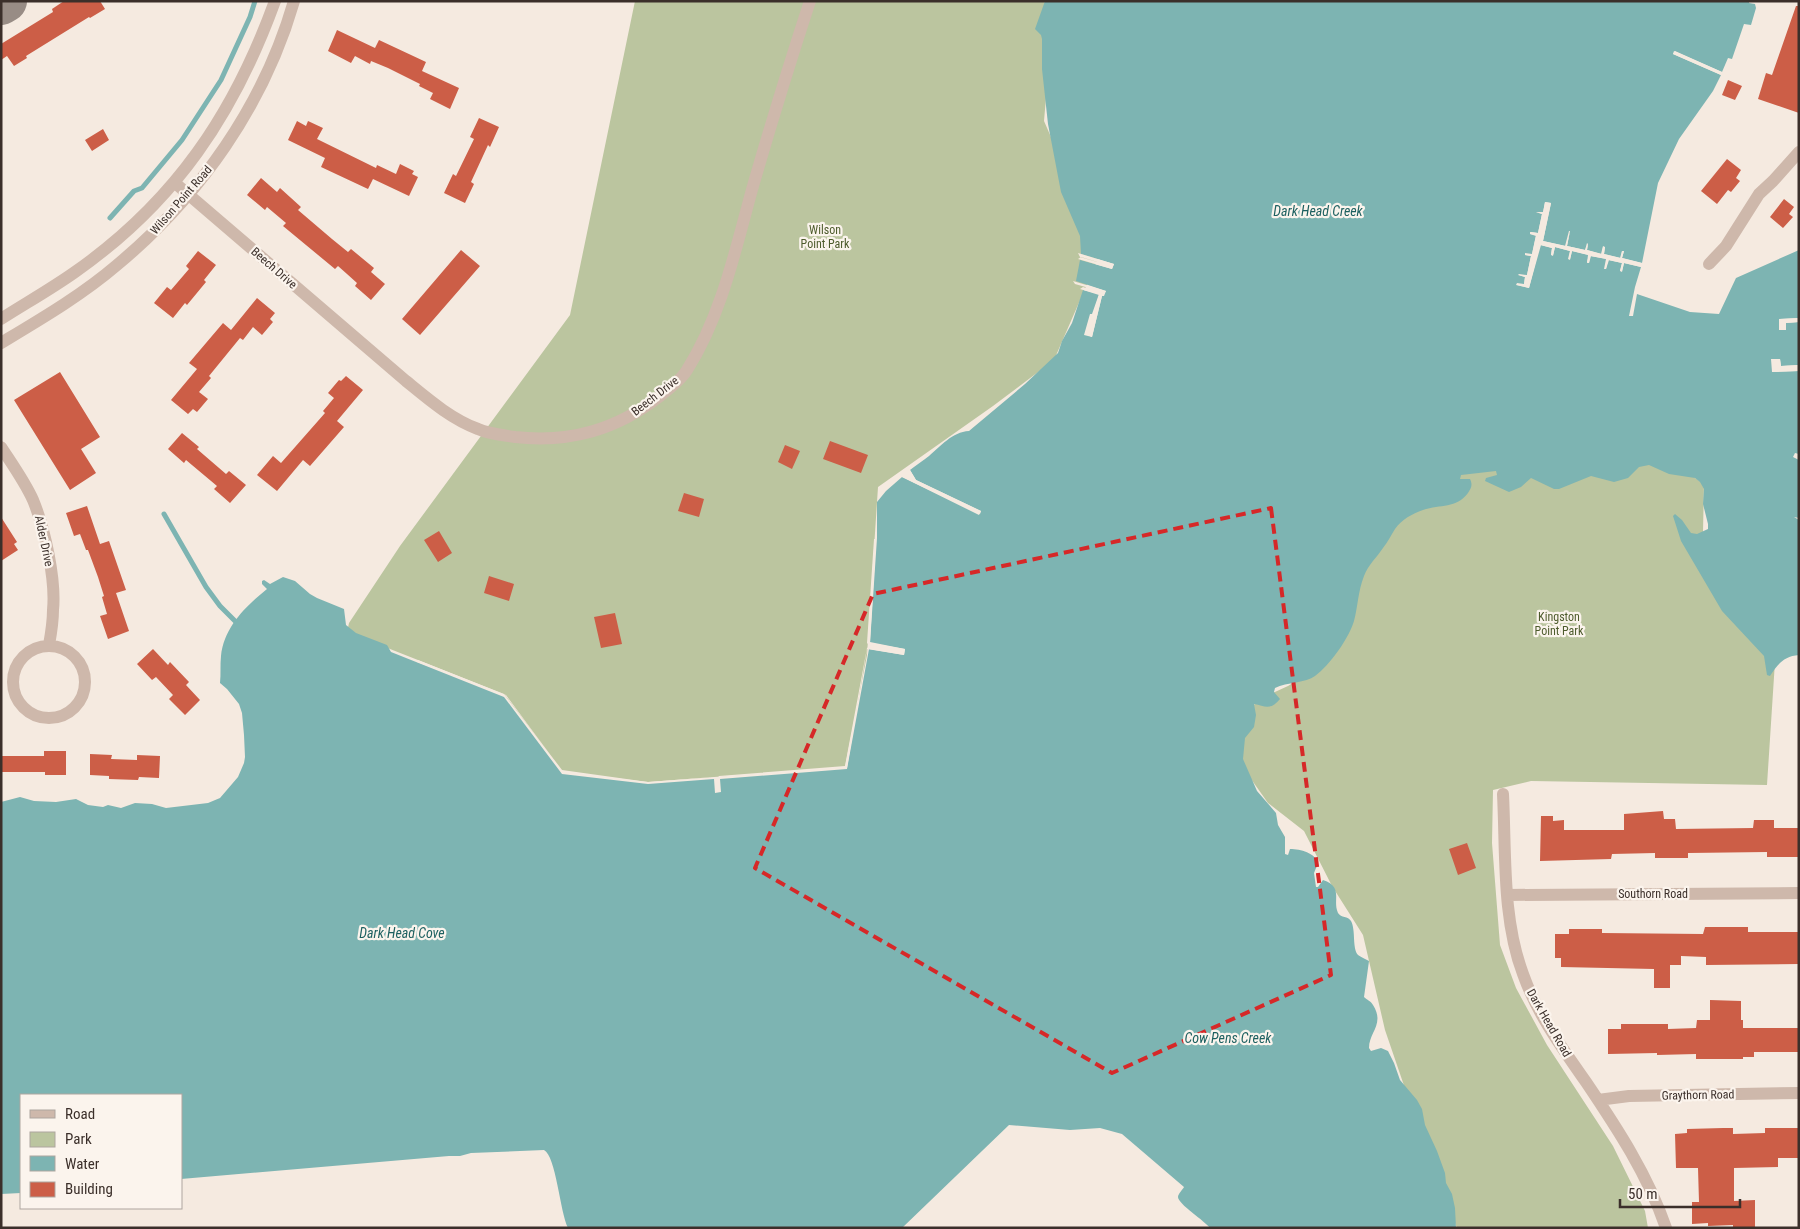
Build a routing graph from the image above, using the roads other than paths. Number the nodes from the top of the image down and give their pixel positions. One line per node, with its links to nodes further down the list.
1 (275, 1): 5 (street, Wilson Point Road)
2 (294, 1): 6 (street, Wilson Point Road)
3 (810, 1): 6 (street, Beech Drive)
4 (1799, 152): 7 (street)
5 (175, 183): 6 (street, Beech Drive); 8 (street, Wilson Point Road)
6 (189, 195): 9 (street, Wilson Point Road)
7 (1709, 264)
8 (1, 319)
9 (1, 343)
10 (1, 447): 11 (street, Alder Drive)
11 (49, 645): 11 (street)
12 (1503, 794): 14 (street, Dark Head Road)
13 (1799, 893): 14 (street, Southorn Road)
14 (1507, 895): 16 (street, Dark Head Road)
15 (1799, 1093): 16 (street, Graythorn Road)
16 (1598, 1100): 17 (street, Dark Head Road)
17 (1666, 1228)

